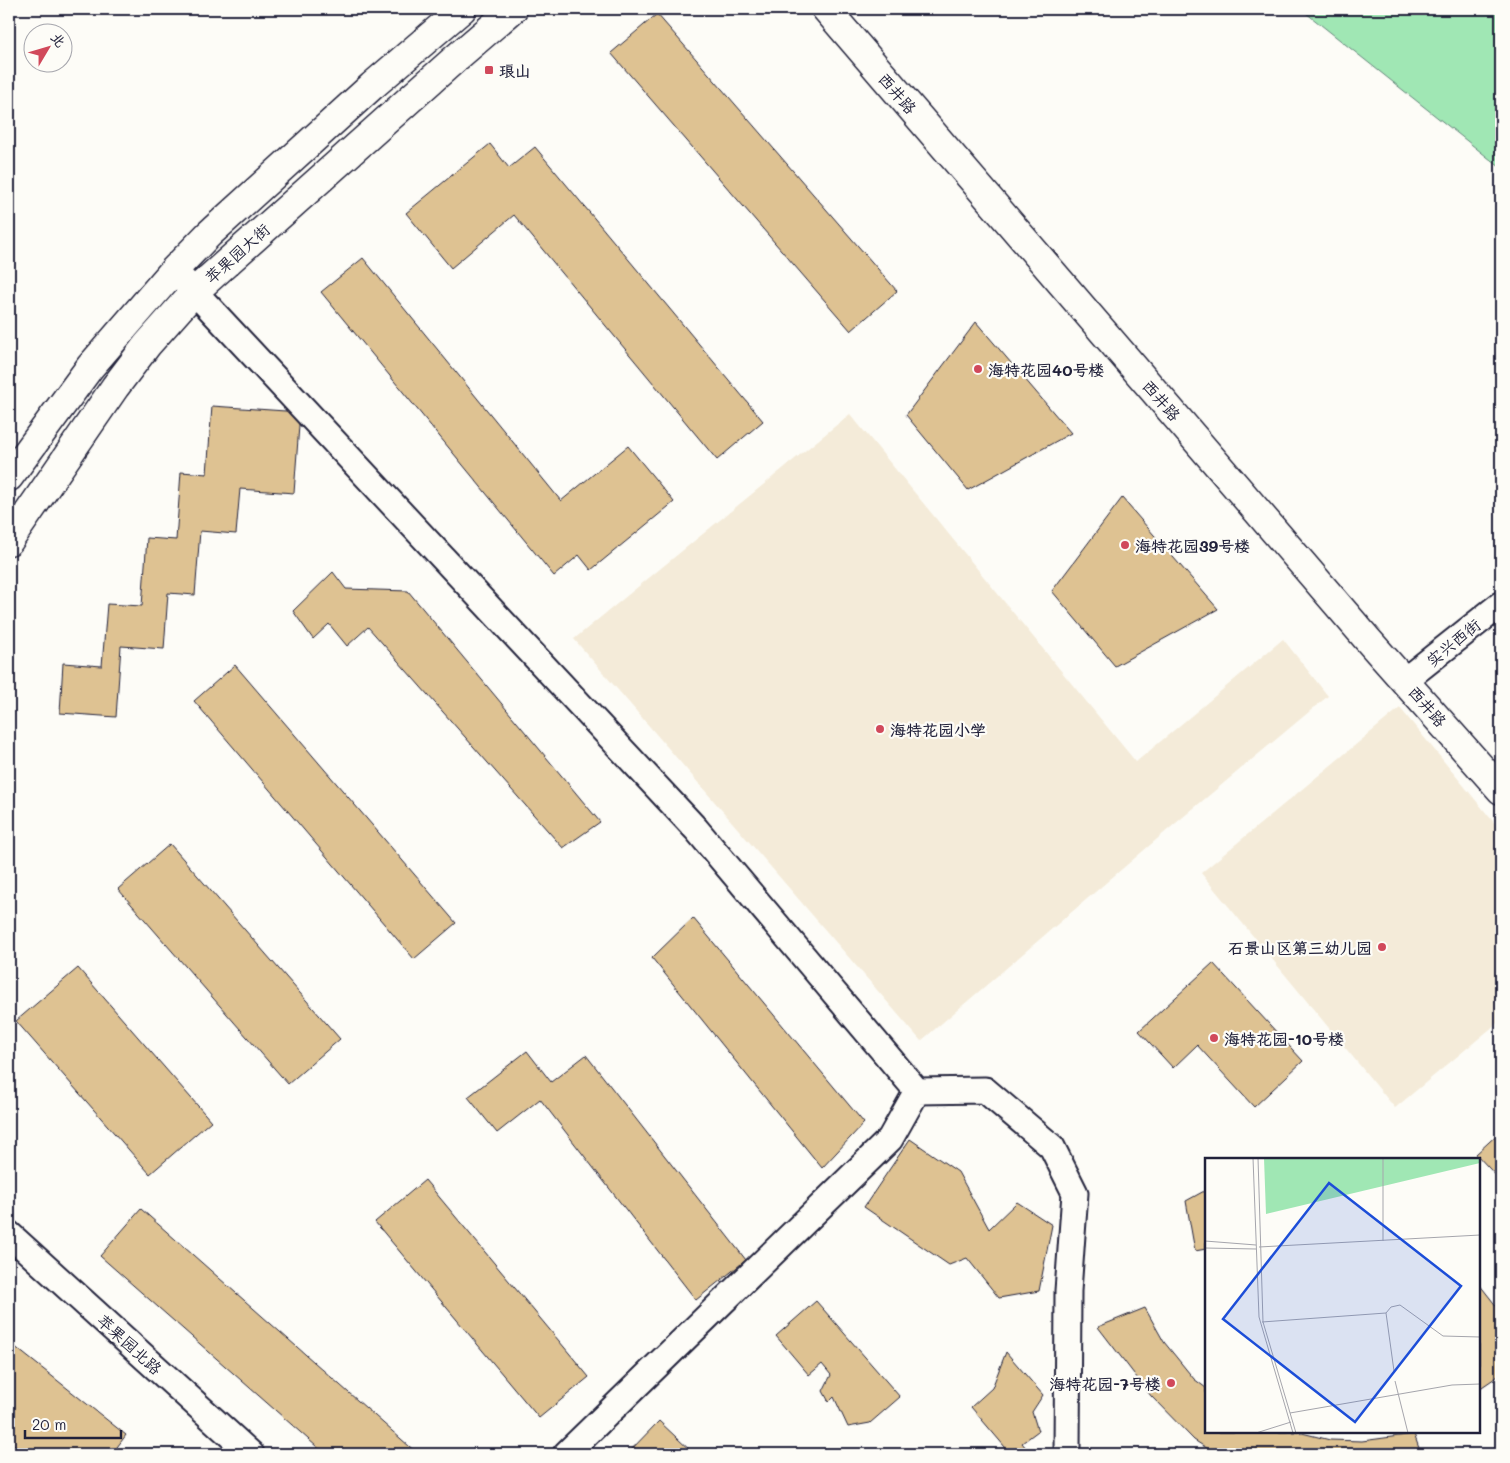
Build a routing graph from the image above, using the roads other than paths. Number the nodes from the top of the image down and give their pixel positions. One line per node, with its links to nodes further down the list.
1 (462, 9): 4 (main road, 苹果园大街)
2 (513, 9): 5 (main road, 苹果园大街)
3 (826, 9): 9 (main road, 西井路)
4 (174, 270): 5 (street); 6 (main road, 苹果园大街)
5 (194, 292): 7 (main road, 苹果园大街); 11 (street)
6 (9, 477)
7 (9, 540)
8 (1501, 604): 9 (street, 实兴西街)
9 (1405, 680): 10 (main road, 西井路)
10 (1501, 790)
11 (917, 1090): 14 (street); 15 (street)
12 (9, 1234): 13 (street, 苹果园北路)
13 (251, 1454)
14 (566, 1454)
15 (1067, 1454)

